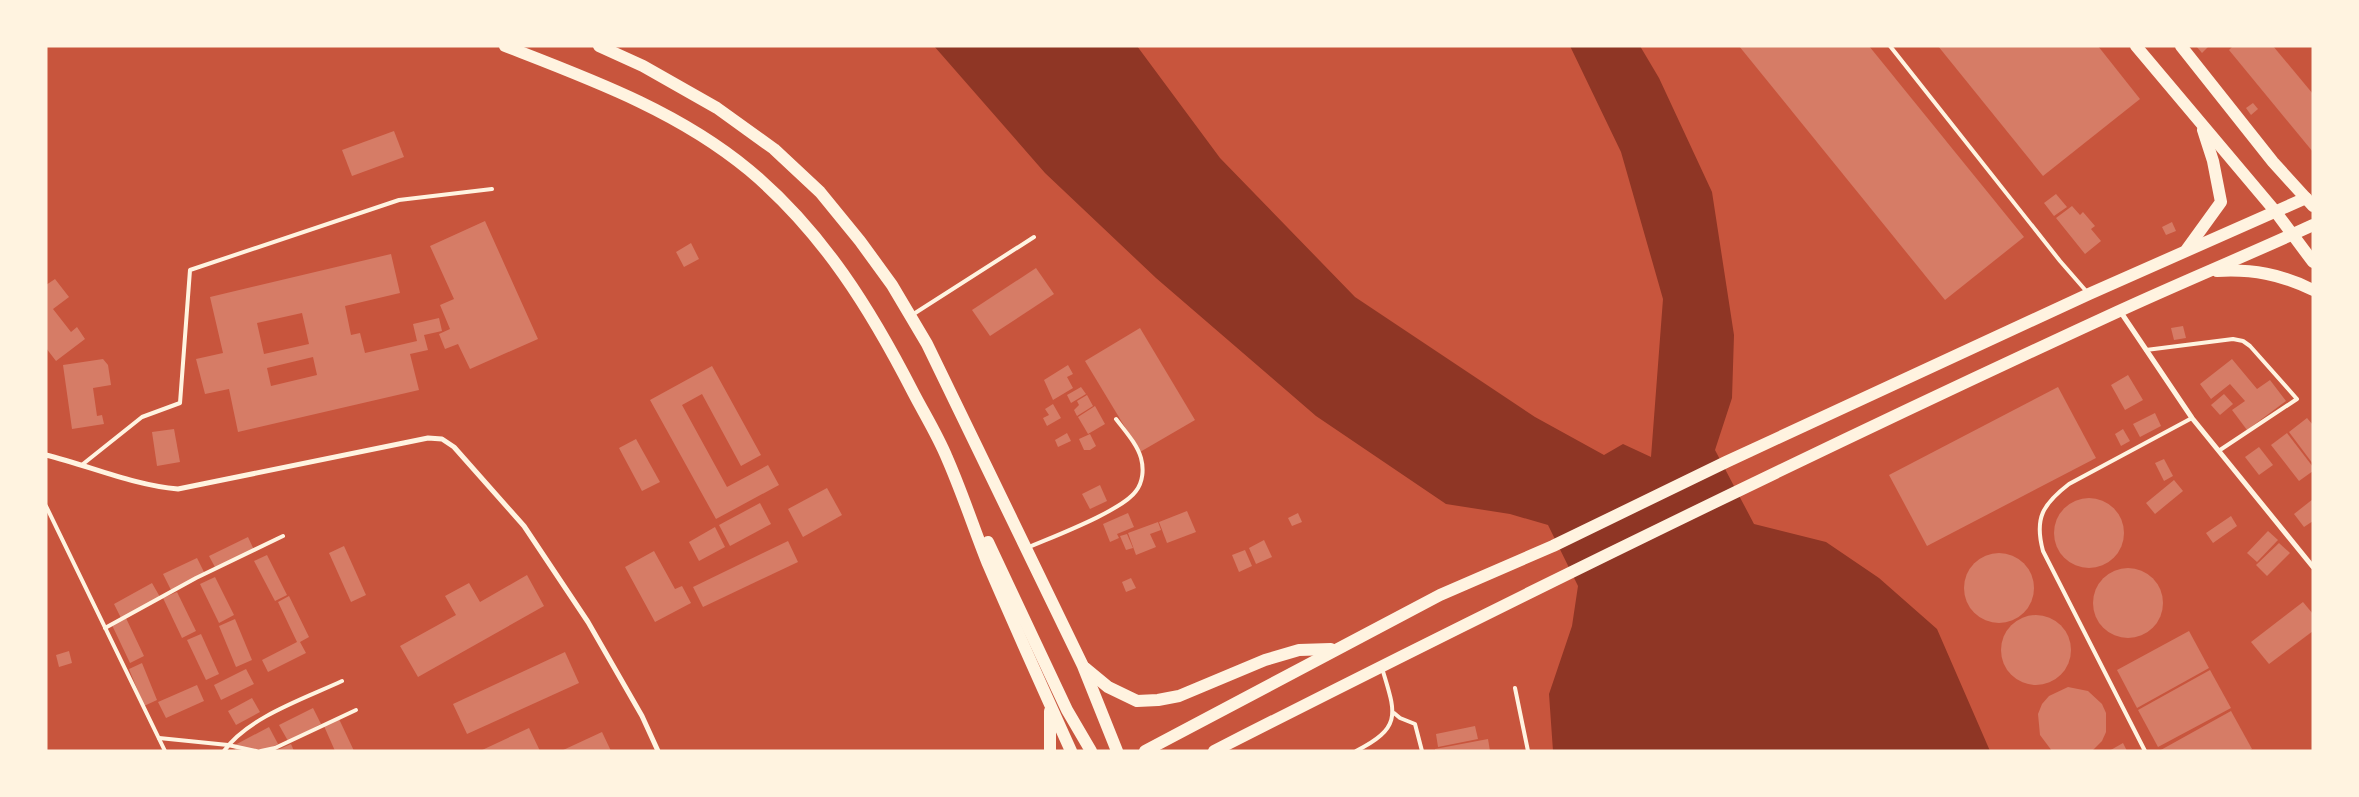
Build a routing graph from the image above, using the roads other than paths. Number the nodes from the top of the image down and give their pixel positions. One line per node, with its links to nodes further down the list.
1 (505, 46): 25 (main road)
2 (599, 46): 19 (main road)
3 (1890, 46): 17 (lane)
4 (2136, 46): 6 (main road)
5 (2180, 46): 8 (main road)
6 (2200, 124): 9 (main road); 13 (main road)
7 (492, 189): 26 (lane)
8 (2309, 202): 9 (main road)
9 (2275, 211): 11 (main road); 13 (main road)
10 (2313, 225): 11 (main road)
11 (2292, 235): 14 (main road); 15 (main road)
12 (1034, 237): 19 (lane)
13 (2187, 249): 17 (main road)
14 (2313, 262)
15 (2209, 272): 16 (main road); 18 (main road)
16 (2313, 290)
17 (2089, 294): 31 (main road)
18 (2120, 310): 20 (street); 34 (main road)
19 (910, 316): 29 (main road)
20 (2146, 350): 21 (street); 23 (lane)
21 (2192, 418): 23 (street); 56 (lane)
22 (1116, 419): 29 (lane)
23 (2220, 450): 30 (street)
24 (46, 455): 26 (street)
25 (946, 456): 37 (main road); 49 (main road)
26 (83, 464): 46 (street)
27 (46, 506): 32 (lane)
28 (283, 536): 32 (lane)
29 (1025, 549): 33 (main road)
30 (2313, 567)
31 (1391, 620): 33 (main road); 51 (main road)
32 (105, 628): 40 (lane)
33 (1083, 666): 50 (main road)
34 (1381, 666): 39 (lane); 52 (main road)
35 (342, 681): 41 (lane)
36 (1515, 688): 55 (lane)
37 (1050, 704): 47 (main road); 48 (main road)
38 (356, 710): 45 (lane)
39 (1394, 713): 53 (lane); 54 (lane)
40 (159, 738): 41 (lane); 42 (lane)
41 (228, 745): 43 (lane); 44 (lane)
42 (165, 751)
43 (224, 751)
44 (256, 751)
45 (261, 751)
46 (658, 751)
47 (1050, 751)
48 (1071, 751)
49 (1091, 751)
50 (1117, 751)
51 (1145, 751)
52 (1214, 751)
53 (1356, 751)
54 (1422, 751)
55 (1528, 751)
56 (2146, 751)

